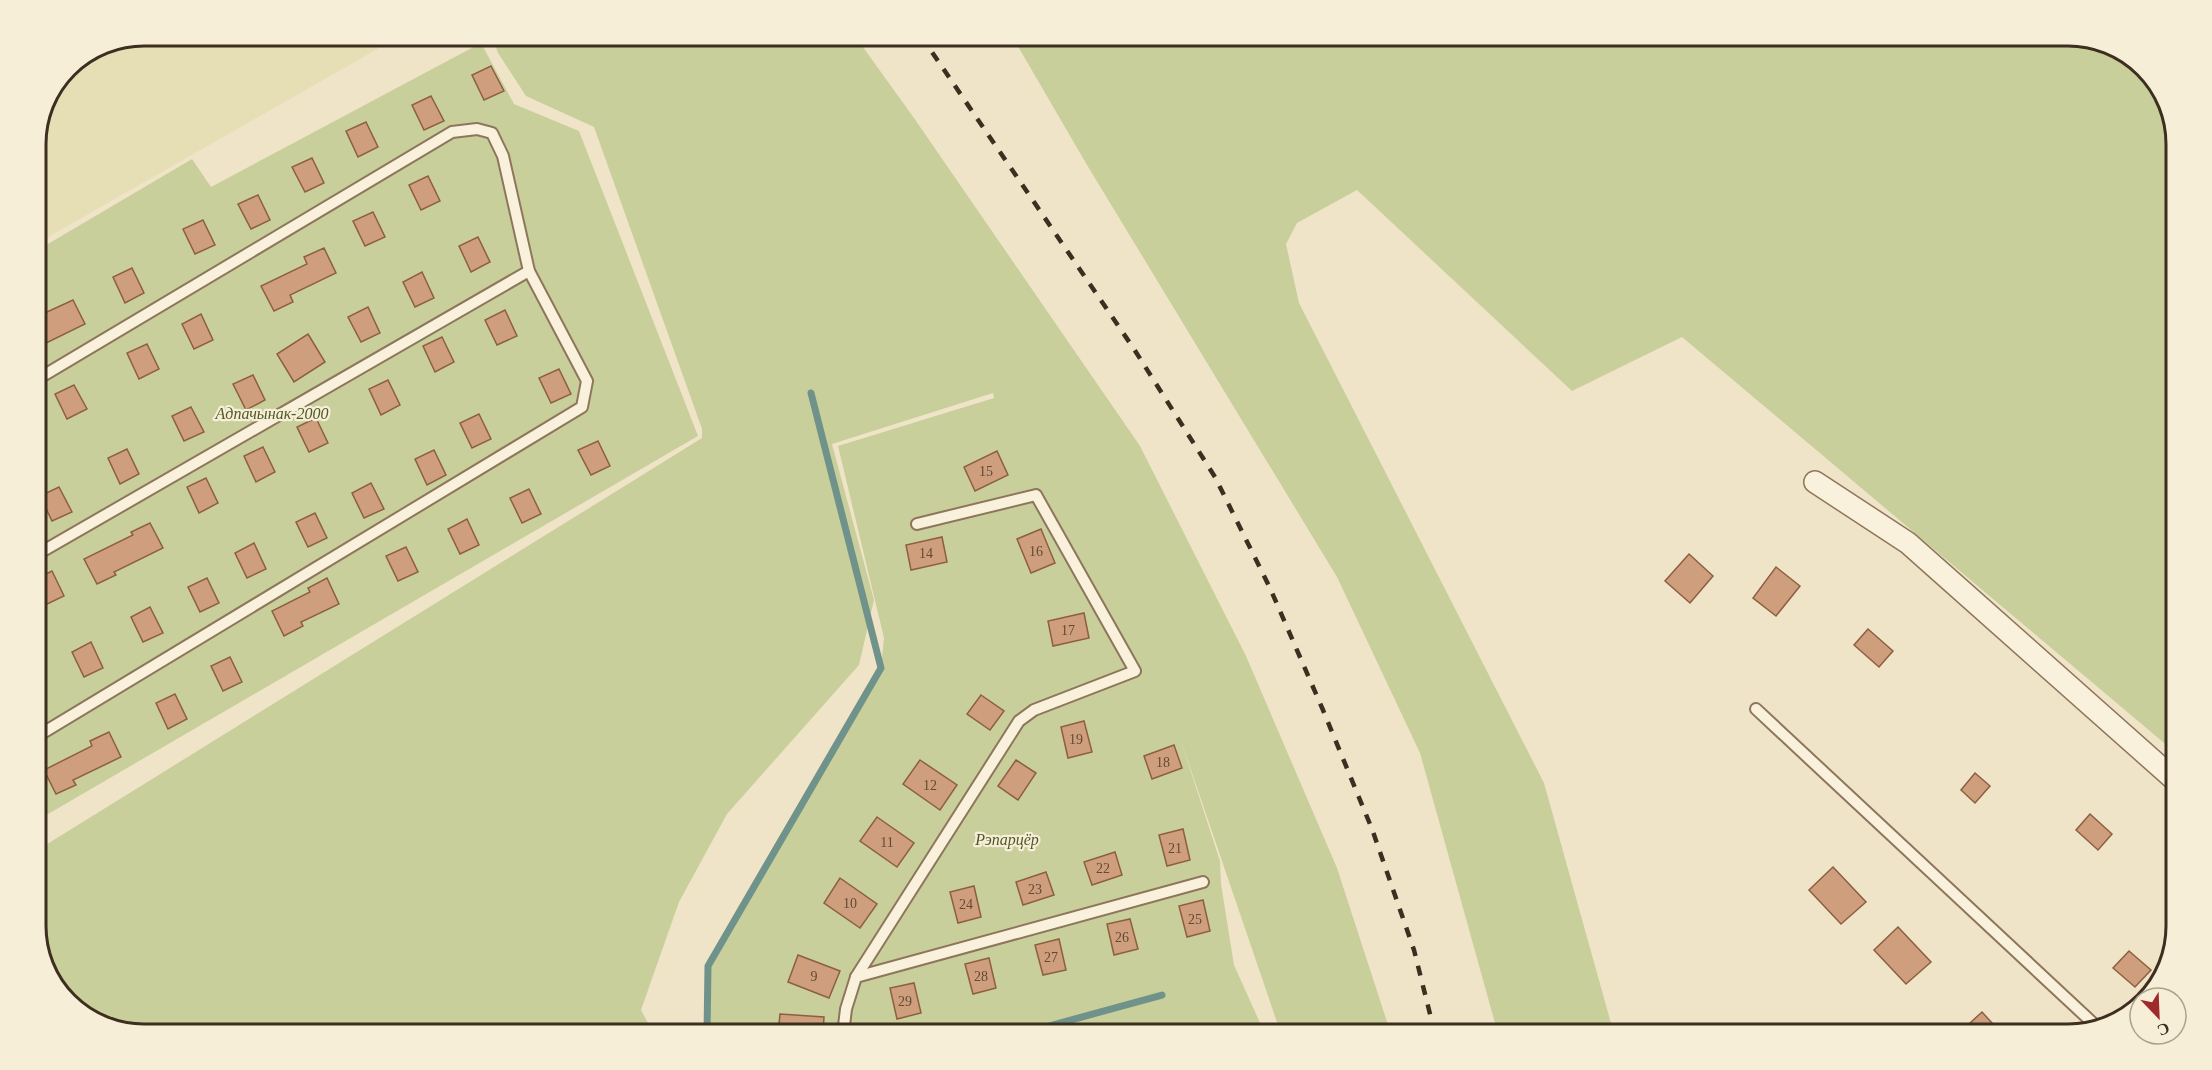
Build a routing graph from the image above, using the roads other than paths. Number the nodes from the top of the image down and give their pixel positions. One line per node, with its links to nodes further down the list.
1 (529, 271): 2 (lane); 5 (lane); 7 (lane)
2 (47, 373)
3 (1815, 482): 8 (street)
4 (917, 524): 10 (lane)
5 (47, 549)
6 (1756, 709): 11 (lane)
7 (47, 730)
8 (2166, 772)
9 (1203, 882): 10 (lane)
10 (856, 977): 12 (lane)
11 (2090, 1021)
12 (844, 1024)

